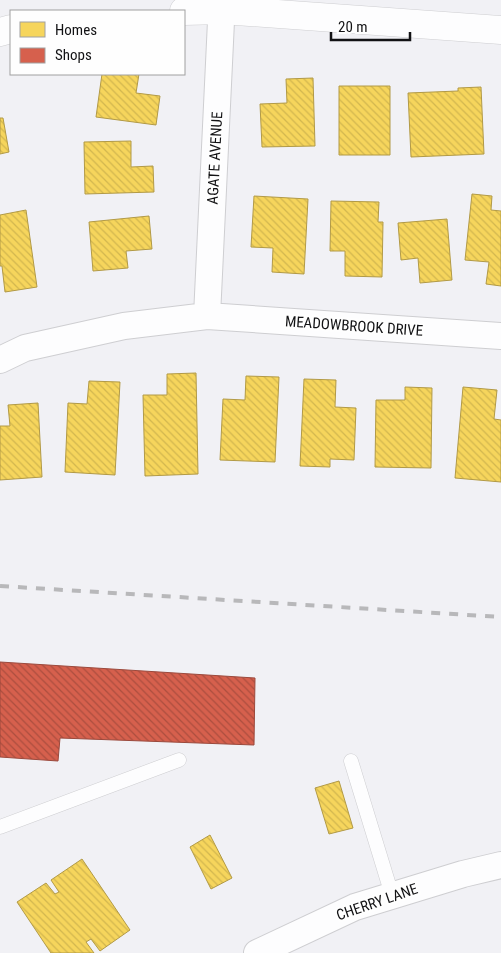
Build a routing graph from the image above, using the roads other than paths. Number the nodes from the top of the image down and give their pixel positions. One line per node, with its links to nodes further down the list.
1 (222, 5): 2 (street); 3 (street); 4 (street, AGATE AVENUE)
2 (185, 12)
3 (501, 30)
4 (207, 316): 5 (street, MEADOWBROOK DRIVE); 6 (street, MEADOWBROOK DRIVE)
5 (501, 336)
6 (0, 360)
7 (180, 760): 9 (lane)
8 (351, 761): 11 (lane)
9 (0, 828)
10 (501, 865): 11 (street, CHERRY LANE)
11 (392, 895): 12 (street, CHERRY LANE)
12 (264, 951)

